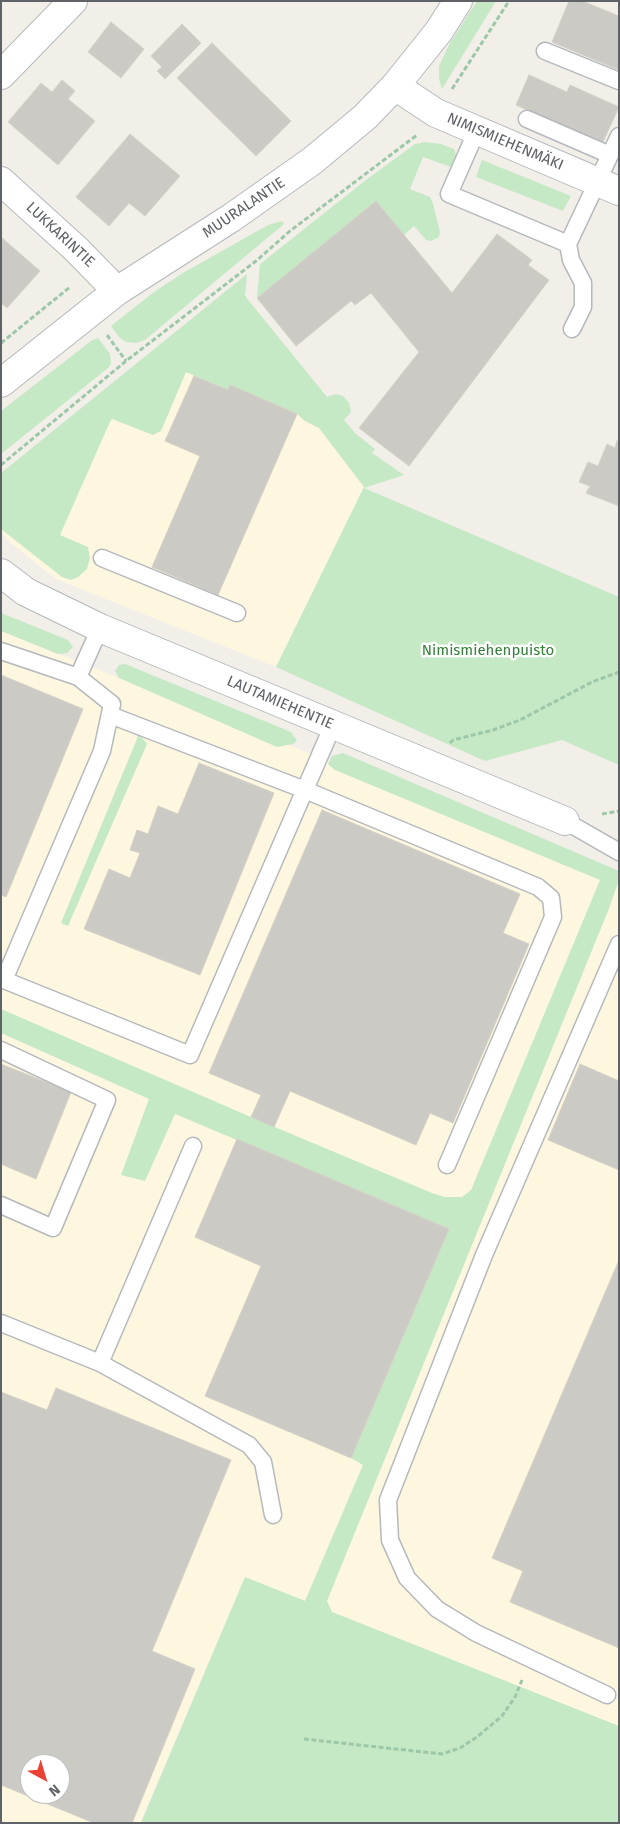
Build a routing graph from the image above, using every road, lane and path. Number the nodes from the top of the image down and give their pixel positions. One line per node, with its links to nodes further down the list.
1 (74, 1): 5 (street)
2 (458, 1): 7 (street, MUURALANTIE)
3 (509, 1): 8 (path)
4 (545, 51): 6 (lane)
5 (1, 75)
6 (619, 81)
7 (395, 86): 8 (street, NIMISMIEHENMÄKI); 17 (street, MUURALANTIE)
8 (436, 113): 10 (street, NIMISMIEHENMÄKI); 21 (path)
9 (527, 119): 12 (lane)
10 (477, 130): 14 (street, NIMISMIEHENMÄKI); 15 (lane)
11 (619, 136): 12 (lane)
12 (610, 155): 14 (lane)
13 (1, 181): 17 (street, LUKKARINTIE)
14 (608, 187): 15 (lane)
15 (568, 244): 18 (lane)
16 (70, 287): 19 (path)
17 (117, 291): 20 (street, MUURALANTIE)
18 (572, 329)
19 (1, 342)
20 (1, 383)
21 (1, 466)
22 (102, 558): 24 (lane)
23 (1, 573): 25 (street, LAUTAMIEHENTIE)
24 (237, 613)
25 (100, 628): 28 (lane); 30 (street, LAUTAMIEHENTIE)
26 (1, 652): 28 (lane)
27 (619, 672): 31 (path)
28 (78, 677): 29 (lane)
29 (110, 715): 32 (lane); 36 (lane)
30 (333, 725): 31 (street, LAUTAMIEHENTIE); 32 (lane)
31 (426, 764): 33 (street, LAUTAMIEHENTIE)
32 (305, 790): 36 (lane); 39 (lane)
33 (566, 821): 34 (lane)
34 (619, 852)
35 (619, 944): 44 (lane)
36 (3, 979)
37 (1, 1050): 40 (lane)
38 (193, 1146): 42 (lane)
39 (447, 1164)
40 (1, 1205)
41 (1, 1323): 42 (lane)
42 (100, 1363): 43 (lane)
43 (273, 1515)
44 (531, 1659): 45 (lane); 46 (path)
45 (607, 1694)
46 (304, 1739)

